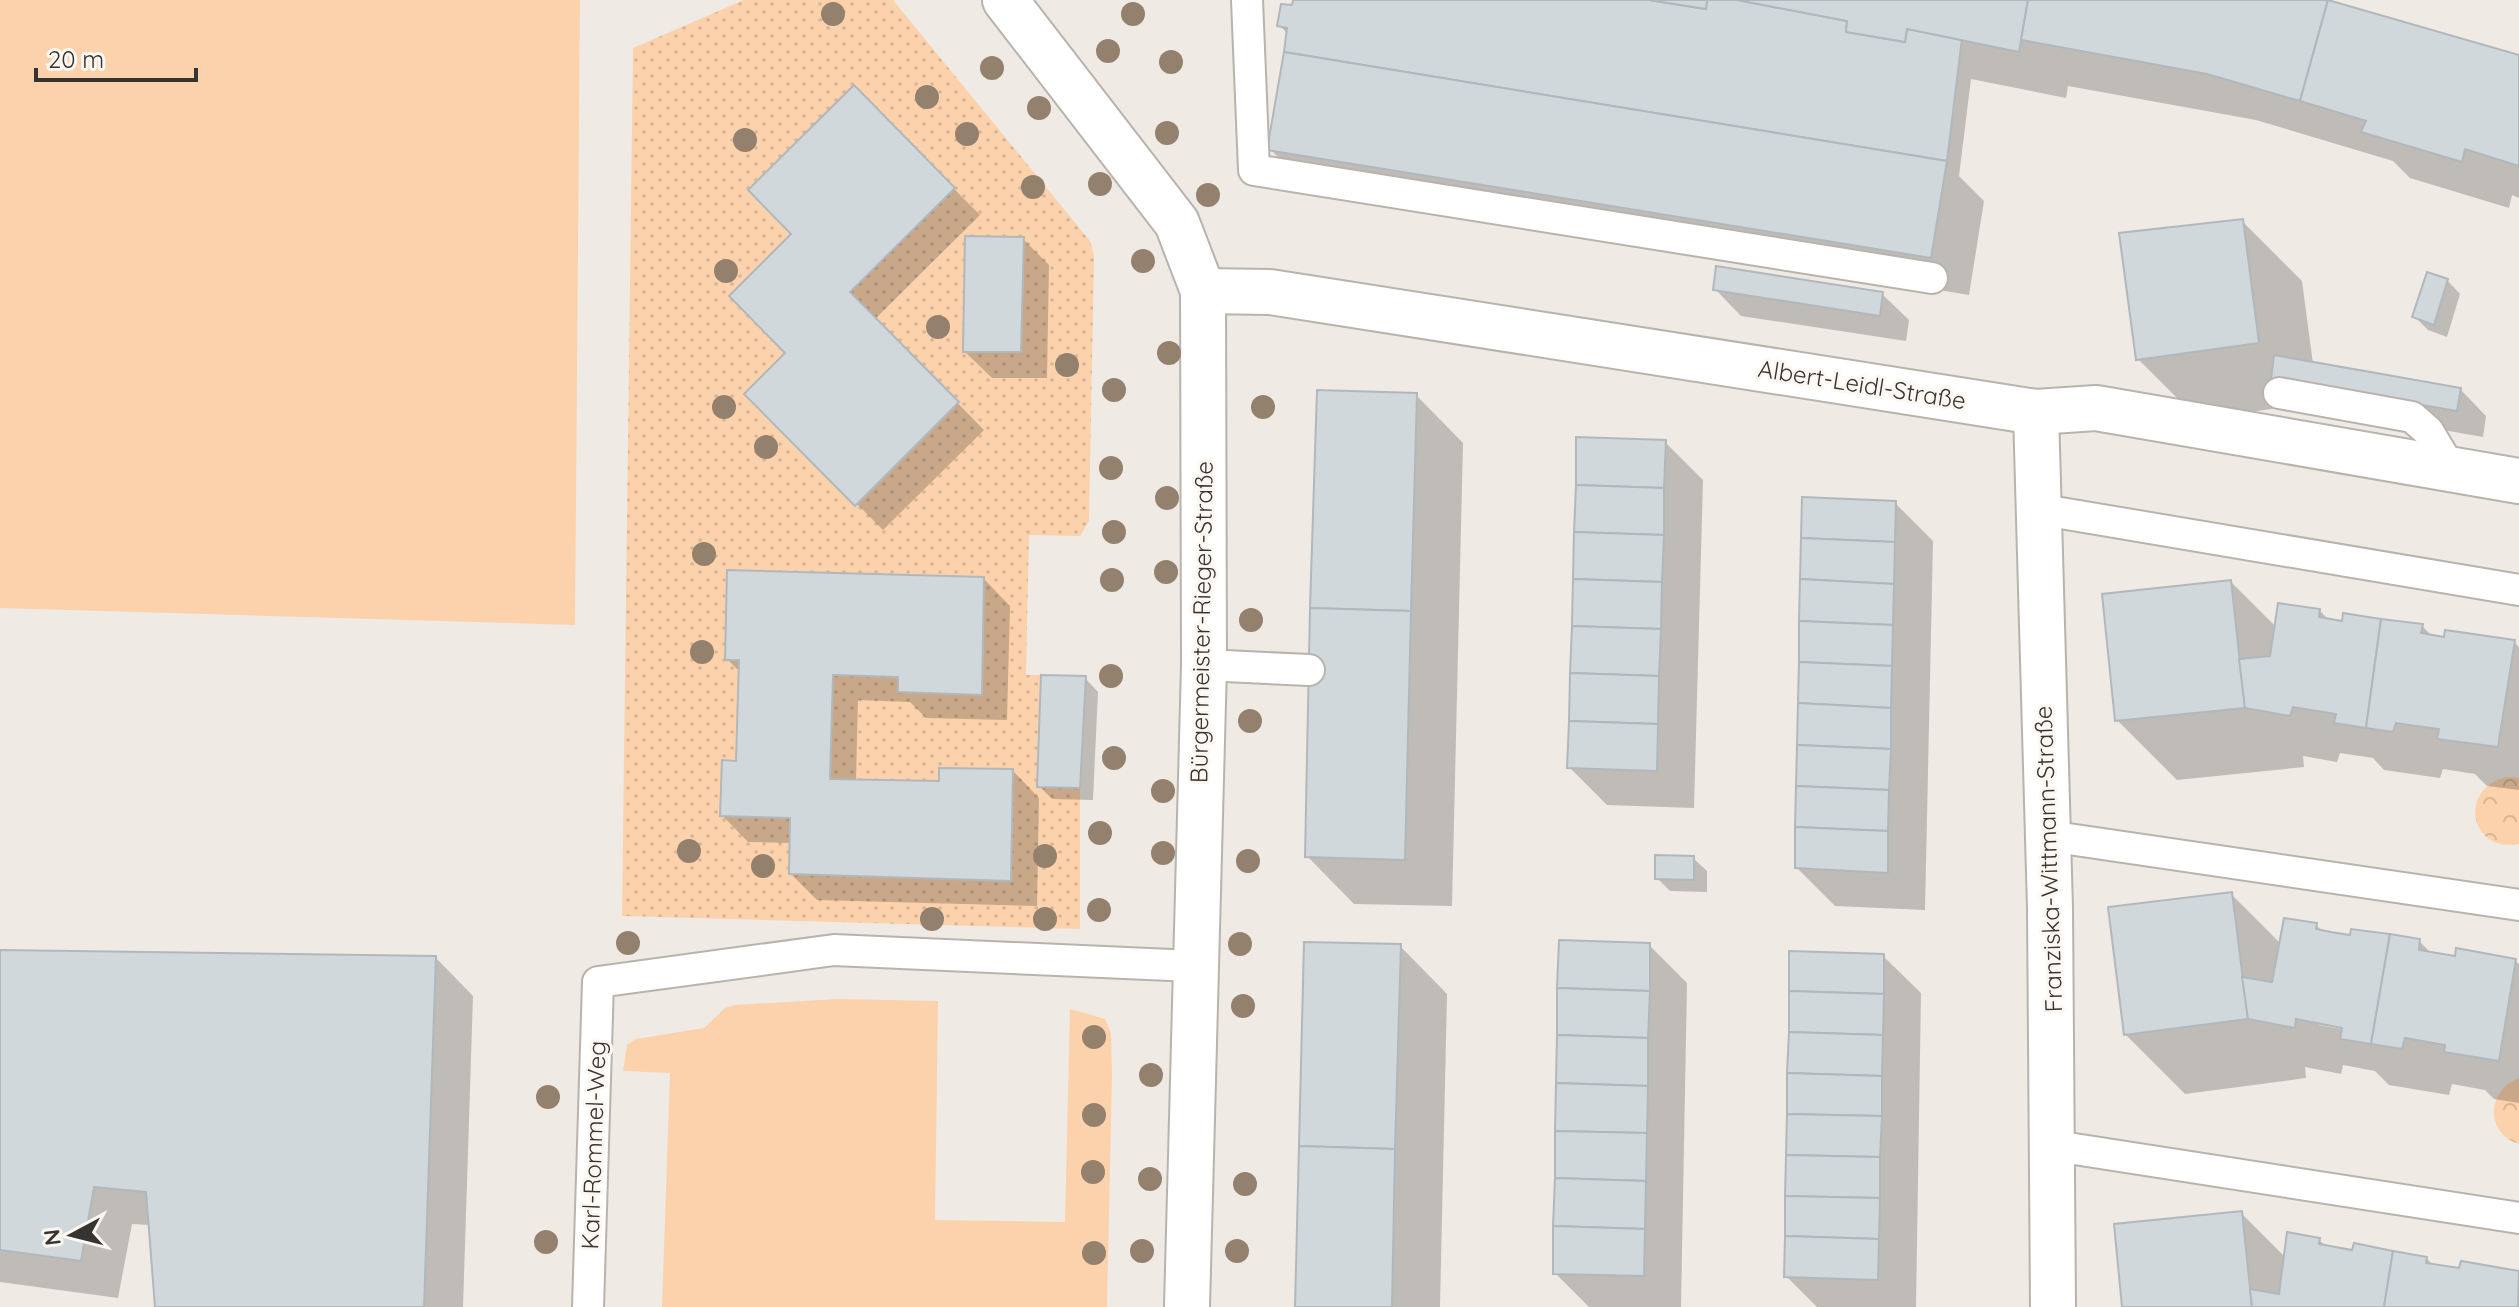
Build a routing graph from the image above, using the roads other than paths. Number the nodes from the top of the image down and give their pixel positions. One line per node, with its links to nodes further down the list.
1 (1005, 0): 4 (street, Bürgermeister-Rieger-Straße)
2 (1247, 0): 3 (lane)
3 (1932, 278)
4 (1203, 291): 6 (street, Albert-Leidl-Straße); 11 (street, Bürgermeister-Rieger-Straße)
5 (2279, 393): 7 (lane)
6 (2036, 412): 7 (street, Albert-Leidl-Straße); 9 (street, Franziska-Wittmann-Straße)
7 (2450, 468): 8 (street, Albert-Leidl-Straße)
8 (2519, 481)
9 (2037, 509): 10 (lane); 13 (street, Franziska-Wittmann-Straße)
10 (2519, 590)
11 (1204, 665): 12 (lane); 15 (street, Bürgermeister-Rieger-Straße)
12 (1309, 670)
13 (2048, 836): 14 (lane); 16 (street, Franziska-Wittmann-Straße)
14 (2519, 905)
15 (1193, 966): 18 (lane, Karl-Rommel-Weg); 19 (street, Bürgermeister-Rieger-Straße)
16 (2055, 1146): 17 (lane); 20 (street, Franziska-Wittmann-Straße)
17 (2519, 1218)
18 (588, 1307)
19 (1187, 1307)
20 (2053, 1307)

